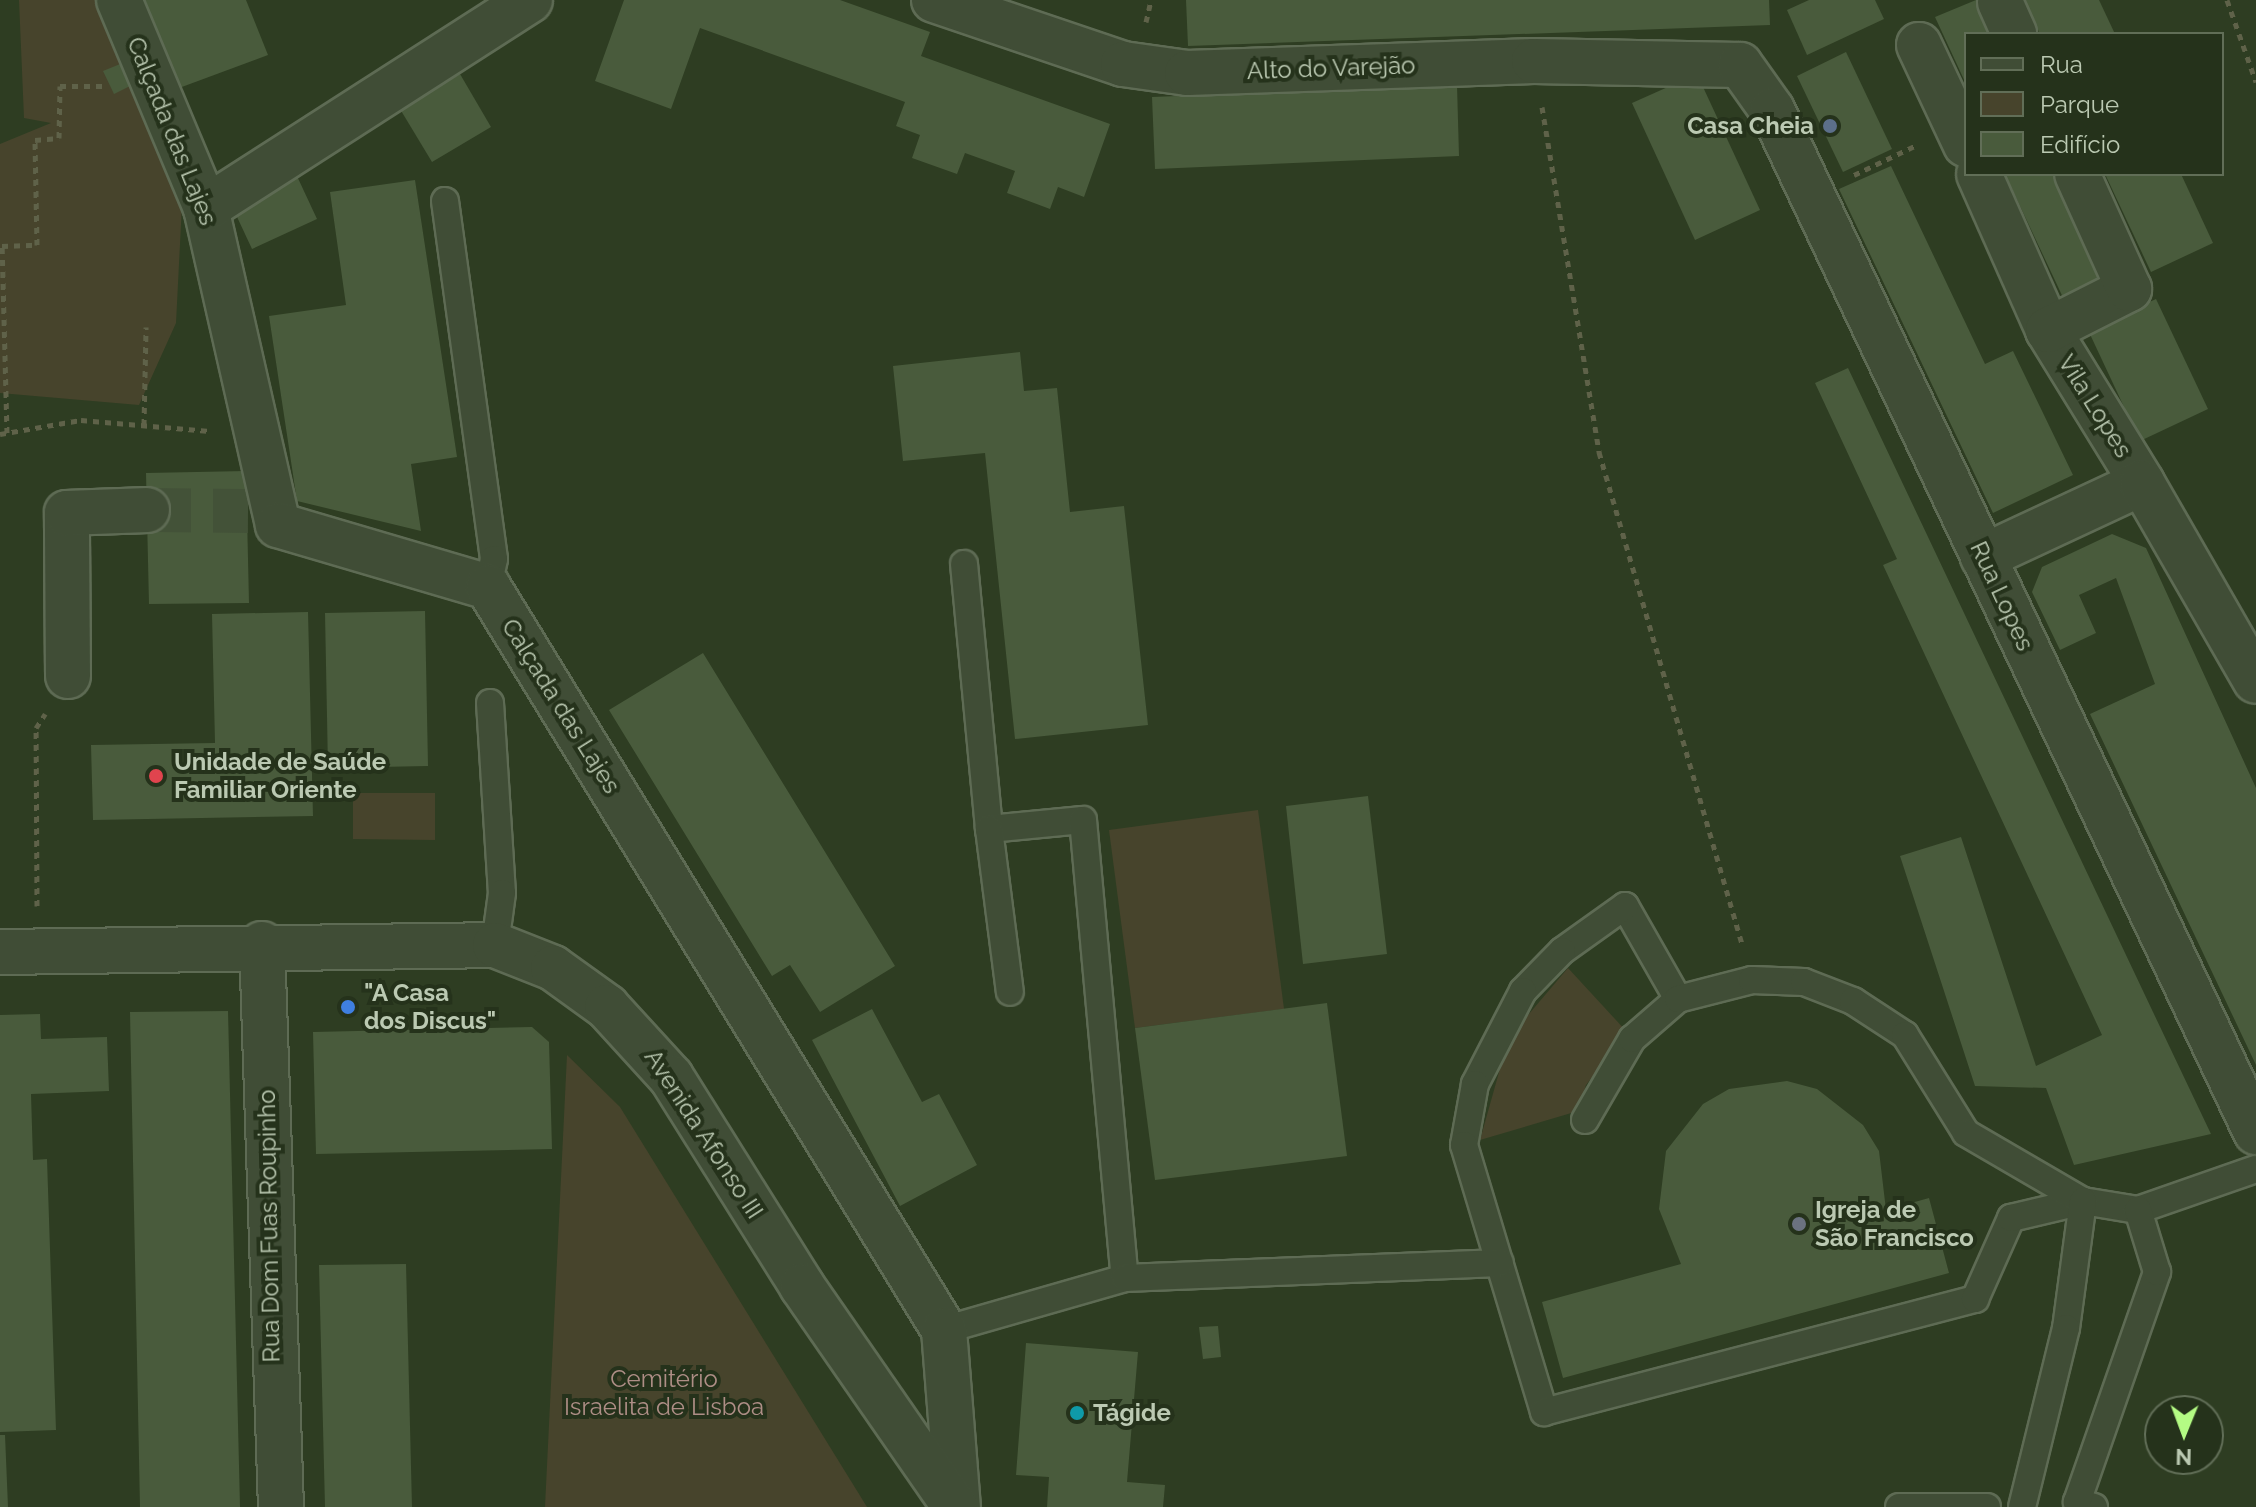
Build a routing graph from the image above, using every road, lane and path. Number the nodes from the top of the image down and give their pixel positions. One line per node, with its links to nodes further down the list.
1 (119, 0): 15 (street, Calçada das Lajes)
2 (530, 0): 15 (street)
3 (934, 0): 6 (street, Alto do Varejão)
4 (2227, 0): 8 (path)
5 (1919, 45): 10 (street)
6 (1534, 61): 7 (street, Alto do Varejão); 33 (path)
7 (1740, 65): 23 (street, Rua Lopes)
8 (2256, 82)
9 (108, 85): 19 (path)
10 (1962, 136): 13 (path)
11 (1980, 176): 17 (street, Vila Lopes)
12 (2078, 176): 17 (street, Vila Lopes)
13 (1845, 179)
14 (445, 201): 25 (lane)
15 (206, 208): 20 (street, Calçada das Lajes)
16 (146, 327): 18 (path)
17 (2048, 330): 21 (street, Vila Lopes)
18 (144, 425): 19 (path); 20 (path)
19 (4, 433)
20 (259, 435): 25 (street, Calçada das Lajes)
21 (2142, 483): 23 (street); 27 (street, Vila Lopes)
22 (147, 510): 26 (street)
23 (1983, 557): 37 (street, Rua Lopes)
24 (964, 564): 29 (lane)
25 (488, 587): 43 (street, Calçada das Lajes)
26 (68, 676): 32 (path)
27 (2256, 681)
28 (490, 703): 31 (lane)
29 (989, 829): 34 (lane); 42 (lane)
30 (262, 944): 31 (street, Avenida Afonso III); 32 (street, Avenida Afonso III); 44 (street, Rua Dom Fuas Roupinho)
31 (495, 945): 45 (street, Avenida Afonso III)
32 (18, 951)
33 (1752, 980): 35 (lane); 39 (lane)
34 (1010, 992)
35 (1678, 999): 36 (lane); 41 (lane)
36 (1585, 1120)
37 (2256, 1132)
38 (2256, 1169): 40 (lane)
39 (2083, 1201): 40 (lane); 41 (lane); 48 (lane)
40 (2138, 1210): 49 (lane)
41 (1500, 1263): 42 (lane)
42 (1125, 1278): 43 (lane)
43 (944, 1330): 45 (street, Calçada das Lajes)
44 (281, 1507)
45 (957, 1507)
46 (1899, 1507): 47 (lane)
47 (1987, 1507)
48 (2022, 1507)
49 (2094, 1507)

